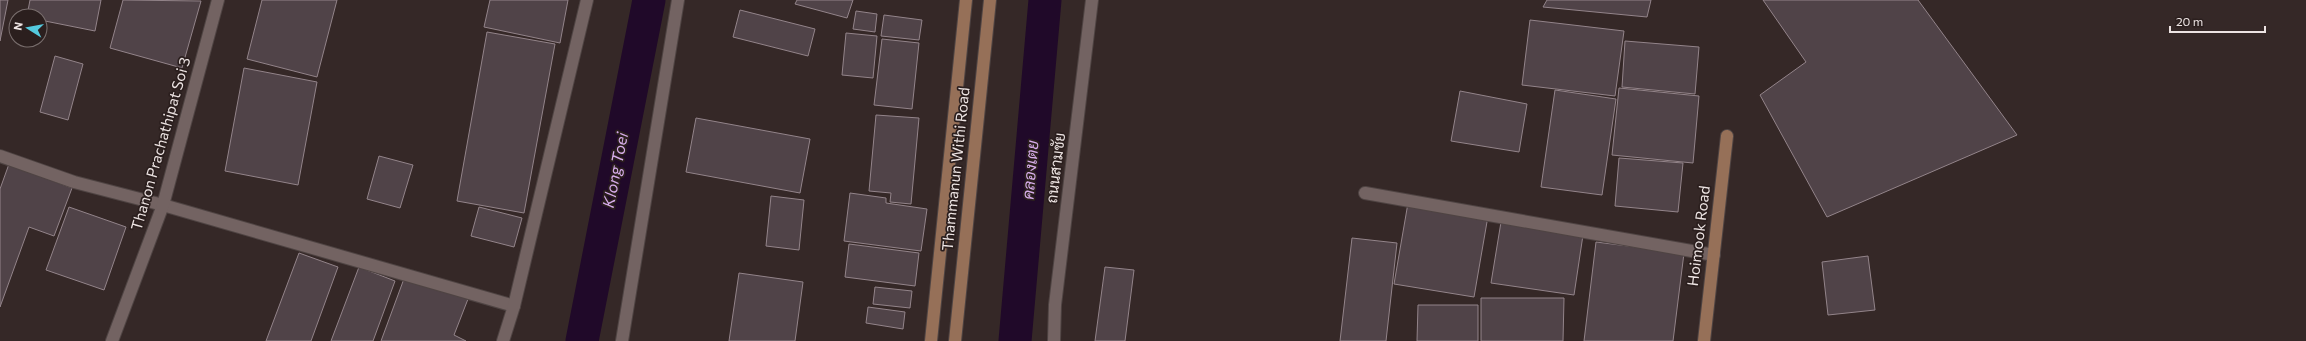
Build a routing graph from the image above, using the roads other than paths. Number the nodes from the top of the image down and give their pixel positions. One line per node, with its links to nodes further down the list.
1 (218, 0): 10 (street, Thanon Prachathipat Soi 3)
2 (588, 0): 12 (street)
3 (678, 0): 15 (street)
4 (966, 0): 16 (street, Thammanun Withi Road)
5 (990, 0): 17 (street, Thammanun Withi Road)
6 (1092, 0): 18 (street, ถนนสามชัย)
7 (1727, 136): 11 (street, Hoimook Road)
8 (0, 156): 10 (street)
9 (1365, 193): 11 (street)
10 (162, 205): 12 (street); 13 (street, Thanon Prachathipat Soi 3)
11 (1714, 254): 19 (street, Hoimook Road)
12 (514, 306): 14 (street)
13 (112, 341)
14 (503, 341)
15 (622, 341)
16 (931, 341)
17 (955, 341)
18 (1054, 341)
19 (1704, 341)

